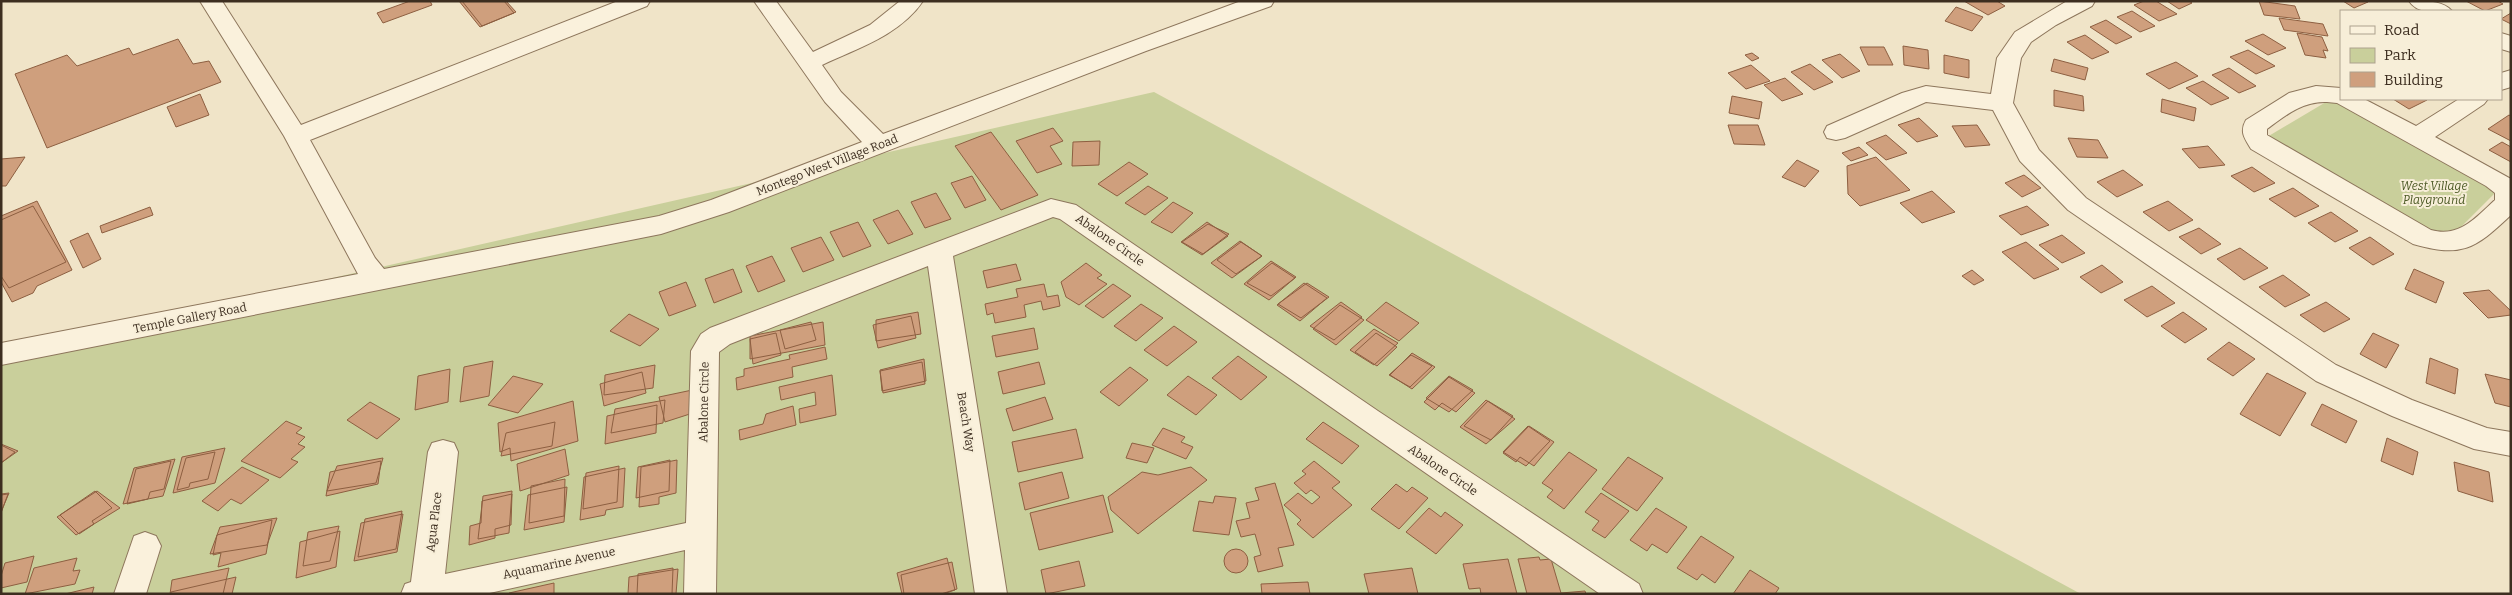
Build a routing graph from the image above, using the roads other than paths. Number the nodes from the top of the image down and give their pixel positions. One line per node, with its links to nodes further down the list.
1 (211, 1): 15 (street)
2 (639, 1): 15 (street)
3 (765, 1): 9 (street)
4 (912, 1): 9 (street)
5 (1263, 1): 17 (street, Montego West Village Road)
6 (2084, 1): 13 (street)
7 (2420, 1): 8 (street)
8 (2439, 10)
9 (810, 62): 17 (street)
10 (2340, 96): 16 (street)
11 (2348, 100): 16 (street)
12 (2474, 100): 16 (street)
13 (2001, 103): 14 (street); 21 (street)
14 (1836, 132)
15 (296, 136): 19 (street)
16 (2417, 137)
17 (879, 145): 19 (street, Montego West Village Road)
18 (939, 252): 23 (street, Abalone Circle); 28 (street, Beach Way); 29 (street, Abalone Circle)
19 (378, 281): 20 (street, Temple Gallery Road)
20 (1, 354)
21 (2511, 444)
22 (443, 452): 25 (street, Agua Place)
23 (702, 533): 25 (street, Aquamarine Avenue); 27 (street, Abalone Circle)
24 (145, 546): 26 (street)
25 (423, 593)
26 (130, 594)
27 (700, 594)
28 (991, 594)
29 (1628, 594)

